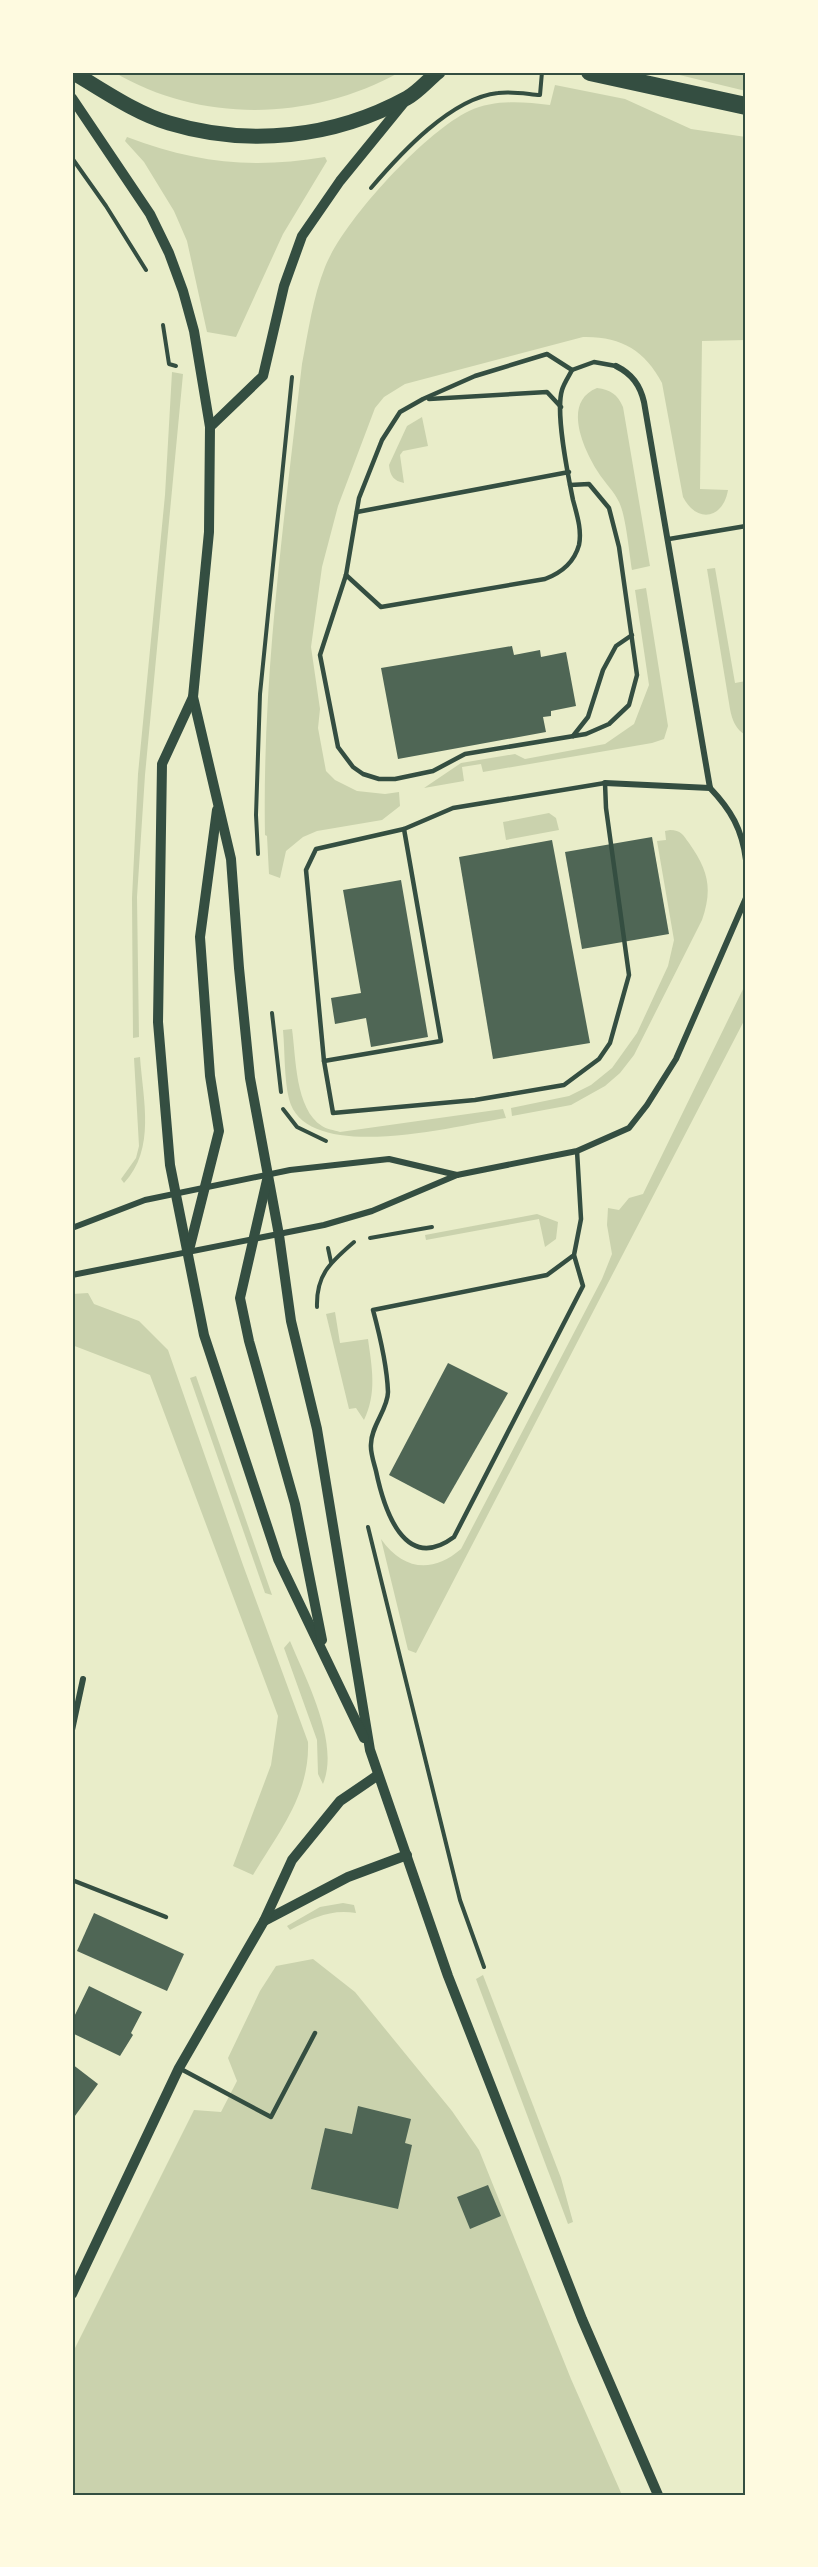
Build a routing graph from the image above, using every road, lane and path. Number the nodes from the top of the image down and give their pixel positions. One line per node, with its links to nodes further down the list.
1 (72, 72): 7 (main road)
2 (438, 72): 7 (main road)
3 (543, 72): 5 (path)
4 (590, 72): 8 (highway)
5 (541, 83)
6 (72, 98): 17 (street)
7 (408, 98): 17 (street)
8 (746, 106)
9 (72, 158): 10 (path)
10 (152, 280)
11 (161, 318): 13 (path)
12 (616, 366): 14 (lane); 22 (street)
13 (183, 368)
14 (572, 370): 15 (lane); 16 (lane)
15 (423, 399): 16 (lane); 20 (lane)
16 (561, 407): 18 (lane)
17 (210, 427): 25 (street)
18 (569, 472): 19 (lane); 20 (lane)
19 (570, 485): 23 (lane); 24 (lane)
20 (357, 512): 23 (lane)
21 (746, 526): 22 (lane)
22 (669, 539): 28 (street)
23 (346, 575): 26 (lane)
24 (632, 635): 26 (lane); 26 (lane)
25 (193, 697): 29 (street); 38 (street)
26 (573, 737)
27 (606, 783): 28 (street); 30 (lane); 33 (lane)
28 (710, 788): 31 (street)
29 (218, 803): 35 (street); 37 (street)
30 (404, 829): 33 (lane); 33 (lane)
31 (746, 860)
32 (746, 898): 34 (street)
33 (324, 1061)
34 (577, 1151): 36 (street); 47 (lane)
35 (268, 1174): 36 (street); 37 (street); 41 (street); 43 (street)
36 (457, 1176): 41 (street)
37 (205, 1188): 38 (street); 46 (street)
38 (175, 1194): 40 (street); 46 (street)
39 (432, 1227): 42 (path)
40 (72, 1228)
41 (279, 1235): 43 (street); 55 (street)
42 (366, 1239)
43 (253, 1240): 46 (street); 52 (street)
44 (355, 1241): 48 (path)
45 (328, 1249): 48 (path)
46 (188, 1254): 49 (street); 52 (street)
47 (574, 1255): 47 (lane)
48 (331, 1262): 50 (path)
49 (72, 1275)
50 (318, 1311)
51 (366, 1521): 61 (path)
52 (325, 1655): 55 (street)
53 (83, 1679): 54 (street)
54 (72, 1730)
55 (370, 1750): 56 (street)
56 (378, 1775): 57 (street); 60 (street)
57 (407, 1855): 60 (street); 65 (street)
58 (72, 1880): 59 (lane)
59 (166, 1917)
60 (264, 1920): 63 (street)
61 (484, 1967)
62 (315, 2033): 63 (lane)
63 (179, 2068): 64 (street)
64 (72, 2294)
65 (658, 2495)

